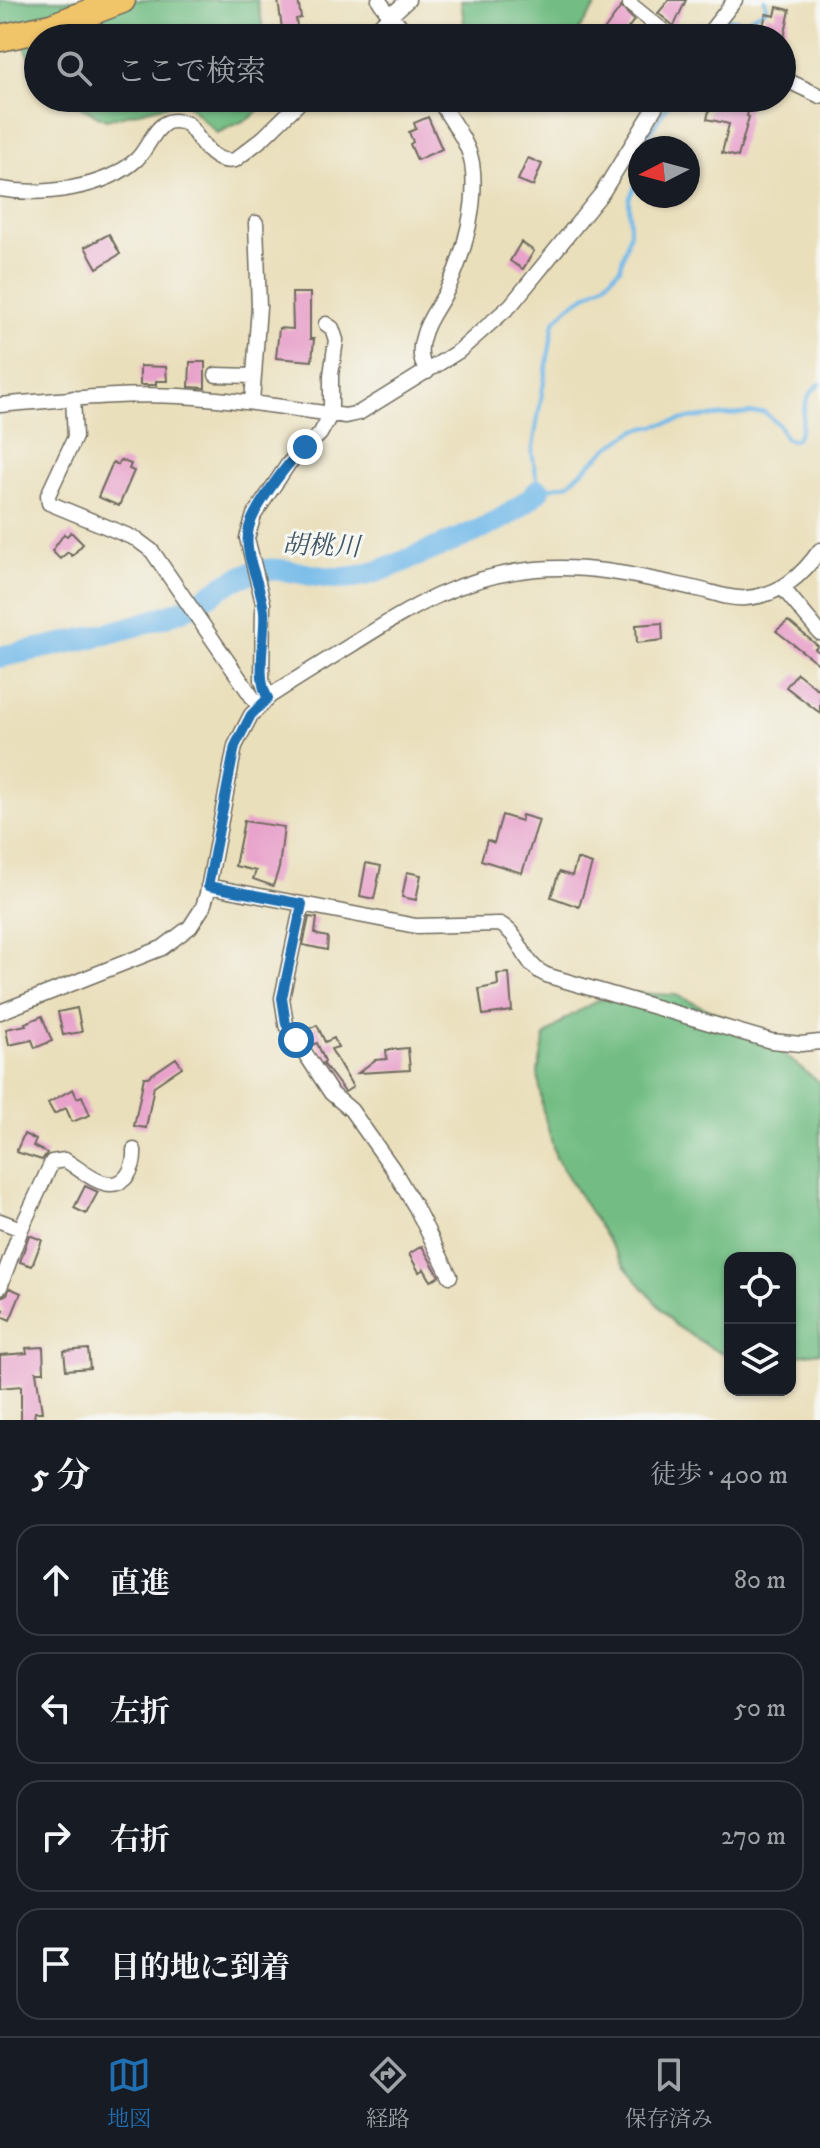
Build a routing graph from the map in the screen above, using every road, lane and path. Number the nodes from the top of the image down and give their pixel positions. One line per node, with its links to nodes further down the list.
1 (122, 0): 7 (highway)
2 (379, 0): 6 (street)
3 (408, 0): 6 (street)
4 (735, 0): 11 (street)
5 (630, 4): 10 (street)
6 (390, 16): 8 (street); 9 (street)
7 (59, 24)
8 (381, 24)
9 (399, 24)
10 (655, 24)
11 (716, 24)
12 (24, 33): 13 (highway)
13 (0, 38)
14 (796, 84): 15 (street)
15 (820, 95)
16 (290, 112): 19 (street)
17 (446, 112): 22 (street)
18 (652, 112): 22 (street)
19 (0, 189)
20 (256, 223): 24 (street)
21 (326, 324): 28 (street)
22 (427, 372): 28 (street)
23 (216, 375): 24 (street)
24 (253, 376): 26 (street)
25 (73, 398): 26 (street); 27 (street); 32 (street)
26 (252, 402): 28 (street)
27 (0, 405)
28 (331, 414): 32 (street)
29 (820, 550): 30 (street)
30 (782, 587): 31 (street); 32 (street)
31 (820, 633)
32 (264, 702): 33 (street)
33 (208, 886): 34 (street); 35 (street)
34 (302, 904): 36 (street); 40 (street)
35 (0, 1012)
36 (820, 1042)
37 (134, 1150): 39 (street)
38 (0, 1221): 39 (street)
39 (21, 1229): 41 (street)
40 (450, 1276)
41 (0, 1287)

